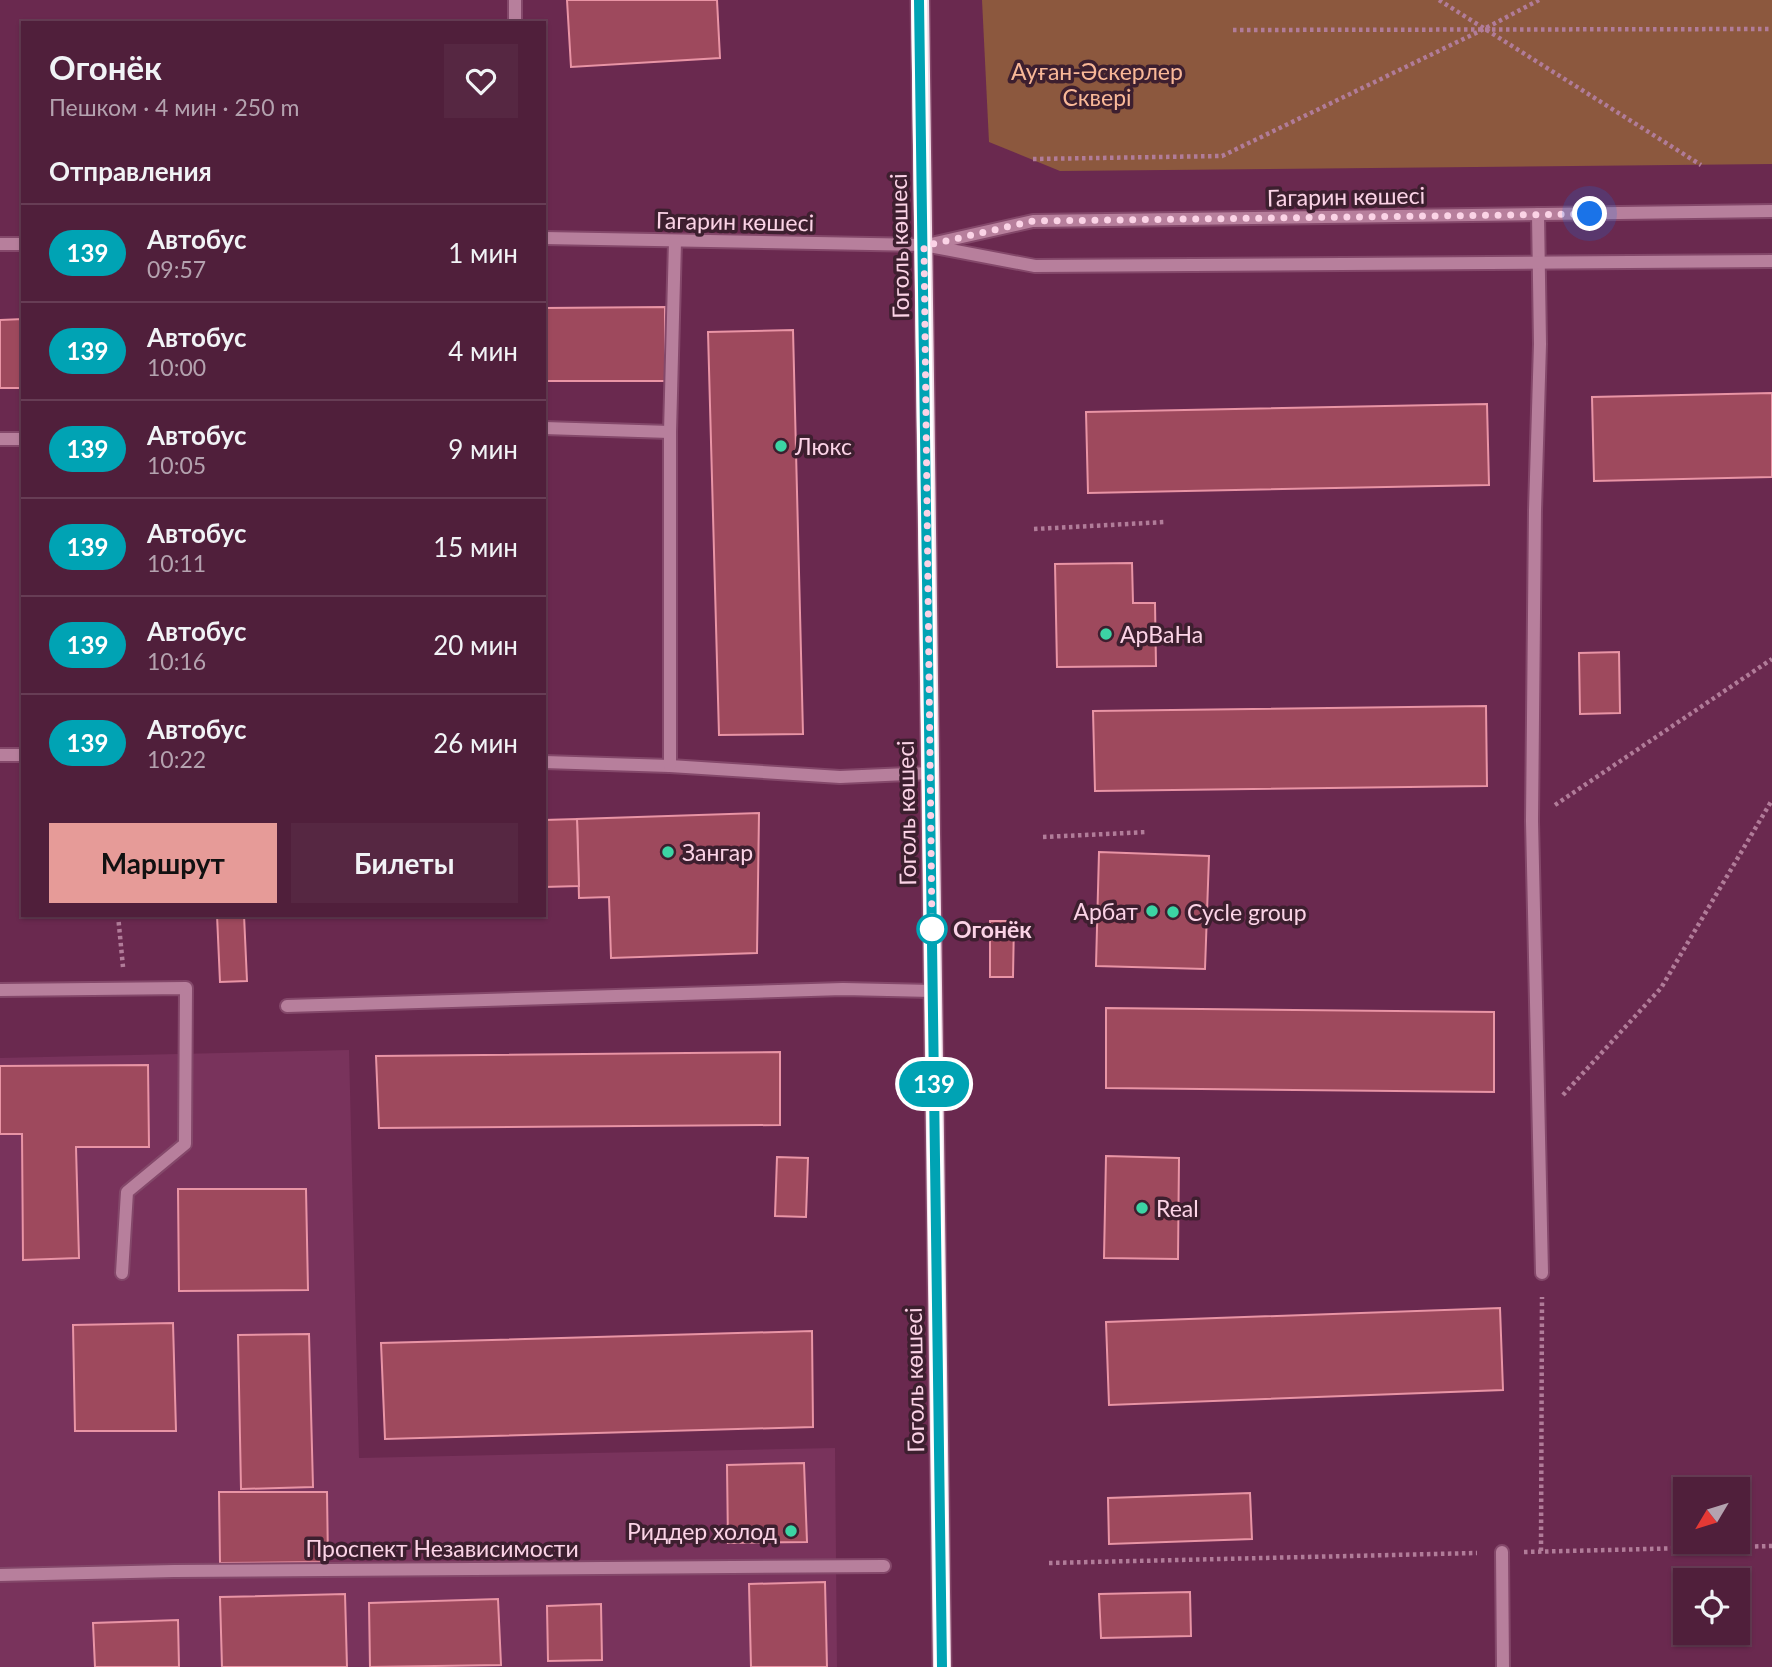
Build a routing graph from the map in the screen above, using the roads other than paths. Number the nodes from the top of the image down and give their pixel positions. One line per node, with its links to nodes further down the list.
1 (515, 0): 3 (street)
2 (919, 0): 10 (main road, Гоголь көшесі)
3 (515, 21)
4 (1772, 211): 5 (street, Гагарин көшесі)
5 (1538, 214): 10 (street, Гагарин көшесі); 12 (street)
6 (546, 238): 7 (street, Гагарин көшесі)
7 (675, 241): 10 (street, Гагарин көшесі); 14 (street)
8 (0, 244): 9 (street)
9 (21, 244)
10 (924, 246): 12 (street, Гагарин көшесі); 21 (main road, Гоголь көшесі)
11 (1772, 261): 12 (street, Гагарин көшесі)
12 (1538, 263): 26 (street)
13 (546, 428): 14 (street)
14 (670, 432): 20 (street)
15 (0, 439): 16 (street)
16 (21, 439)
17 (0, 755): 18 (street)
18 (21, 755)
19 (546, 762): 20 (street)
20 (670, 766): 21 (street)
21 (930, 773): 23 (main road, Гоголь көшесі)
22 (0, 990): 25 (street)
23 (933, 991): 24 (street); 30 (main road, Гоголь көшесі)
24 (287, 1006)
25 (122, 1273)
26 (1542, 1273)
27 (1502, 1552): 31 (street)
28 (884, 1566): 29 (street, Проспект Независимости)
29 (0, 1575)
30 (942, 1667)
31 (1503, 1667)

